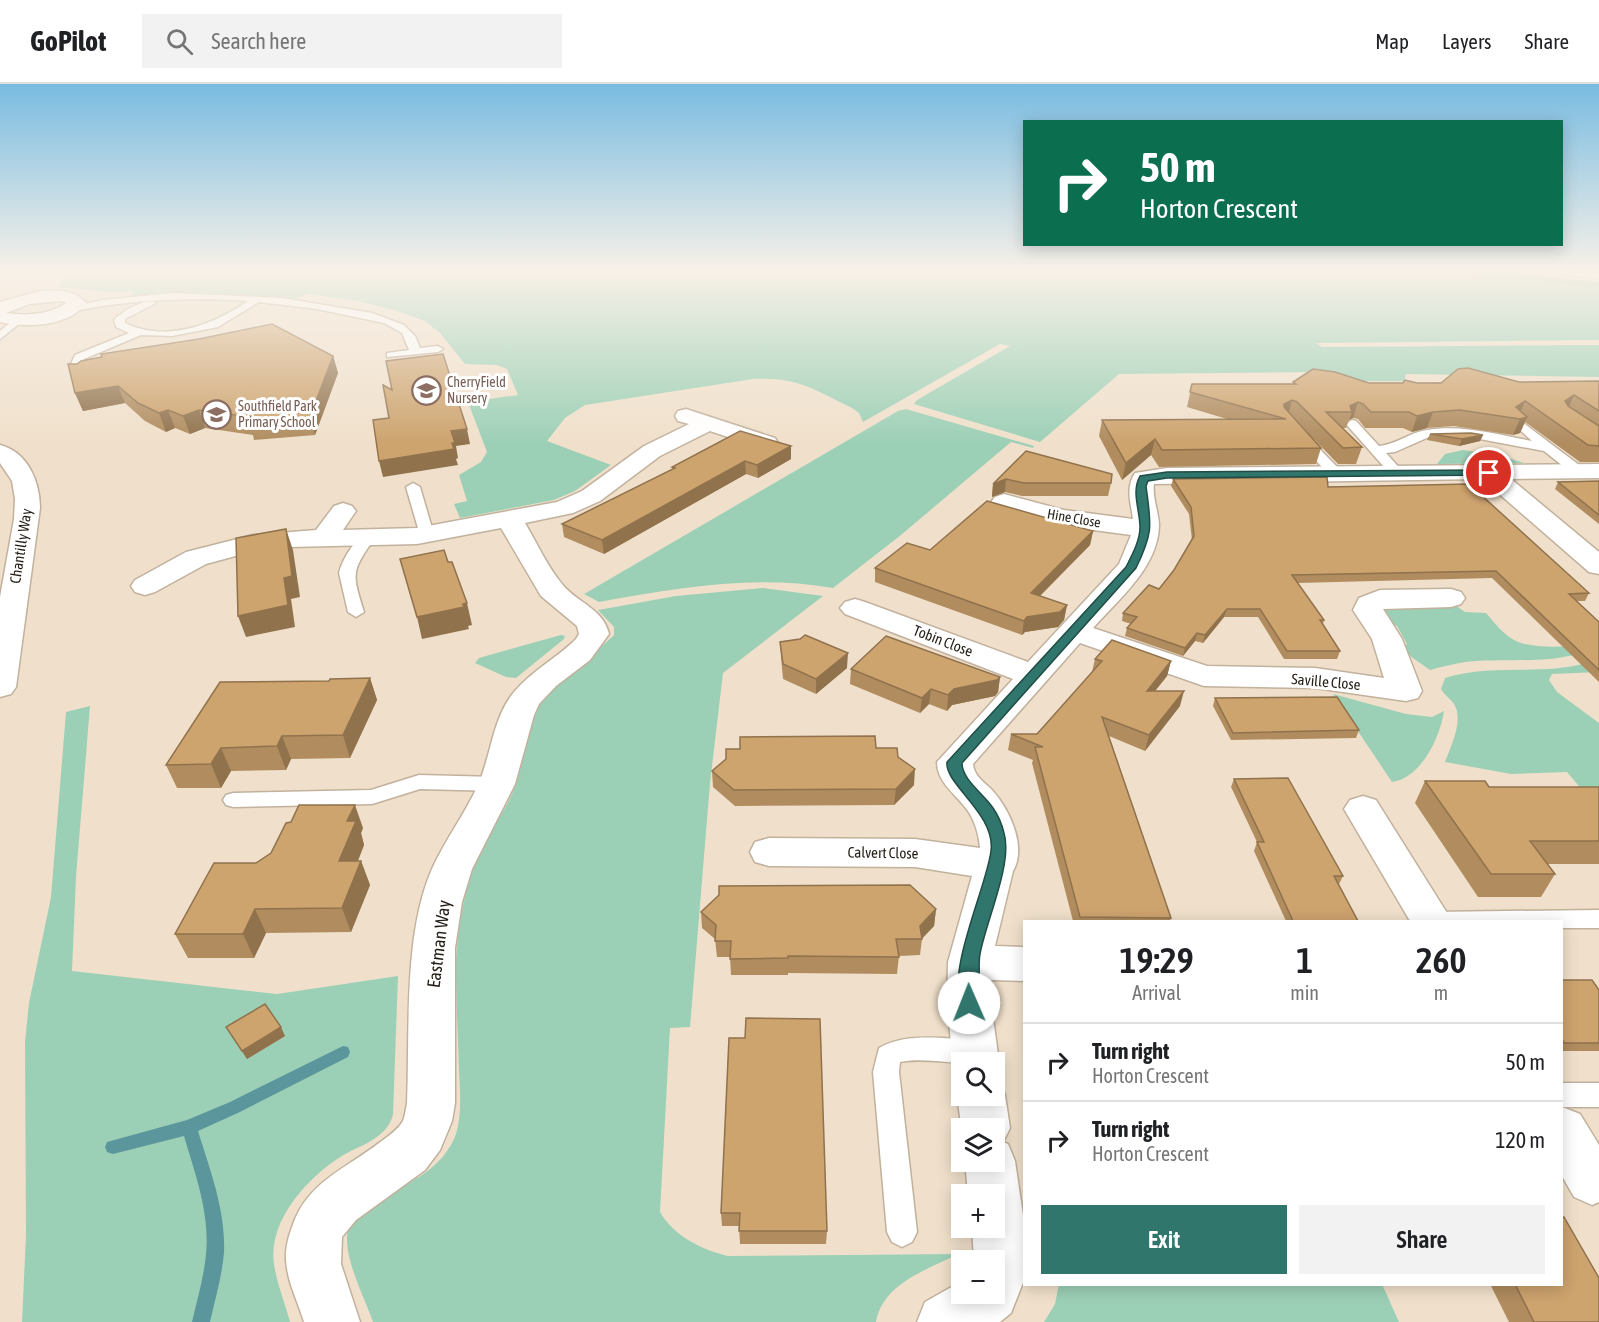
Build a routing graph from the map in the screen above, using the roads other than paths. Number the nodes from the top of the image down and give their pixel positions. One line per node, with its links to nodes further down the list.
1 (129, 329): 4 (lane)
2 (192, 329): 4 (lane)
3 (400, 329): 6 (lane)
4 (140, 332): 8 (lane)
5 (438, 349): 6 (lane)
6 (415, 352): 7 (lane)
7 (391, 355)
8 (80, 377)
9 (683, 415): 11 (street)
10 (1518, 423): 15 (lane)
11 (707, 424): 14 (street); 25 (street)
12 (1352, 424): 16 (lane)
13 (1295, 431): 19 (lane)
14 (767, 443)
15 (1548, 448): 16 (lane); 18 (lane)
16 (1376, 450): 20 (lane)
17 (0, 452): 37 (street, Chantilly Way)
18 (1589, 471): 21 (street)
19 (1335, 473): 20 (street); 26 (street)
20 (1397, 473): 21 (street)
21 (1489, 473): 30 (street)
22 (413, 487): 27 (lane)
23 (1004, 502): 26 (street, Hine Close)
24 (344, 511): 28 (street)
25 (510, 520): 27 (street); 38 (street, Eastman Way)
26 (1146, 529): 35 (street)
27 (427, 535): 29 (street)
28 (324, 538): 29 (street); 31 (street)
29 (367, 539): 34 (lane)
30 (1599, 566)
31 (145, 586)
32 (1451, 598): 35 (street, Saville Close)
33 (855, 608): 36 (street, Tobin Close)
34 (356, 612)
35 (1074, 631): 36 (street)
36 (1032, 675): 42 (street)
37 (0, 687)
38 (497, 784): 39 (lane); 56 (street, Eastman Way)
39 (233, 800)
40 (1363, 809): 44 (street)
41 (769, 852): 42 (street, Calvert Close)
42 (997, 865): 46 (street)
43 (1599, 919): 45 (lane)
44 (1430, 920)
45 (1515, 920)
46 (970, 962): 47 (street); 48 (street)
47 (1023, 964)
48 (975, 1052)
49 (951, 1061): 54 (lane)
50 (1563, 1095): 51 (lane)
51 (1599, 1095)
52 (1563, 1132): 53 (street)
53 (1592, 1180)
54 (902, 1232)
55 (978, 1304): 57 (street)
56 (332, 1322)
57 (945, 1322)

